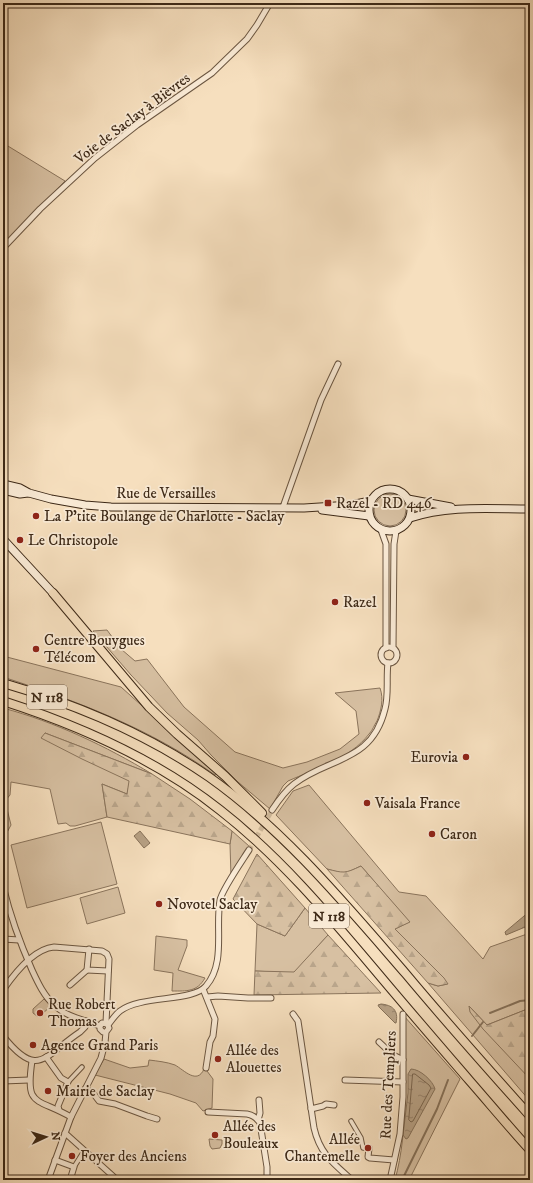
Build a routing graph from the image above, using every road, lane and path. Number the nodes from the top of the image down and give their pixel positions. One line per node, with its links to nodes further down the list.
1 (270, 3): 2 (street, Voie de Saclay à Bièvres)
2 (3, 248)
3 (338, 364): 9 (street)
4 (3, 484): 6 (main road, Rue de Versailles)
5 (3, 490): 6 (main road, Rue de Versailles)
6 (29, 493): 9 (main road, Rue de Versailles)
7 (408, 499): 8 (main road); 11 (main road); 14 (main road)
8 (370, 500): 10 (main road, Rue de Versailles); 13 (main road)
9 (283, 507): 10 (main road, Rue de Versailles)
10 (304, 508): 13 (main road, Rue de Versailles)
11 (467, 509): 12 (main road); 14 (main road)
12 (530, 509)
13 (369, 516): 15 (main road)
14 (410, 518): 16 (main road)
15 (381, 530): 16 (main road); 19 (street)
16 (396, 531): 20 (street)
17 (3, 539): 18 (main road)
18 (52, 592): 25 (highway)
19 (386, 648): 20 (street); 21 (street)
20 (393, 648): 21 (street)
21 (388, 663): 24 (street)
22 (3, 683): 25 (highway, N 118)
23 (3, 701): 70 (highway, N 118)
24 (272, 810)
25 (269, 826): 63 (highway, N 118)
26 (249, 850): 35 (street)
27 (3, 886): 29 (street)
28 (3, 939): 29 (street)
29 (19, 940): 31 (street)
30 (88, 949): 31 (street); 32 (street); 33 (street)
31 (28, 960): 36 (street); 41 (street)
32 (87, 970): 33 (street); 34 (street)
33 (108, 971): 42 (street)
34 (70, 985)
35 (203, 989): 37 (street); 42 (street)
36 (3, 990)
37 (207, 998): 38 (street); 51 (street)
38 (271, 998)
39 (293, 1014): 60 (street)
40 (403, 1014): 48 (street, Rue des Templiers)
41 (87, 1021): 43 (street); 47 (street)
42 (107, 1024): 43 (street); 44 (street)
43 (100, 1026): 44 (street)
44 (106, 1032): 57 (street)
45 (3, 1036): 49 (street)
46 (379, 1042): 48 (street)
47 (46, 1057): 49 (street); 55 (street)
48 (403, 1060): 56 (street, Rue des Templiers)
49 (32, 1061): 52 (street)
50 (82, 1067): 55 (street)
51 (206, 1068)
52 (29, 1080): 54 (street); 61 (street)
53 (345, 1080): 56 (street)
54 (3, 1081)
55 (68, 1082): 61 (street)
56 (403, 1082): 73 (street, Rue des Templiers)
57 (86, 1089): 64 (street); 65 (street)
58 (259, 1100): 66 (street)
59 (334, 1105): 60 (street)
60 (311, 1109): 79 (street)
61 (59, 1110): 64 (street)
62 (208, 1112): 66 (street)
63 (530, 1116)
64 (71, 1117): 68 (street)
65 (157, 1119)
66 (258, 1120): 78 (street)
67 (351, 1121): 69 (street)
68 (65, 1133): 71 (street); 72 (street)
69 (369, 1148): 73 (street)
70 (530, 1150)
71 (84, 1151): 74 (street); 77 (street)
72 (55, 1160): 74 (street); 75 (street)
73 (394, 1160): 80 (street, Rue des Templiers)
74 (74, 1167): 76 (street)
75 (48, 1180)
76 (70, 1180)
77 (115, 1180)
78 (267, 1180)
79 (352, 1180)
80 (390, 1180)

